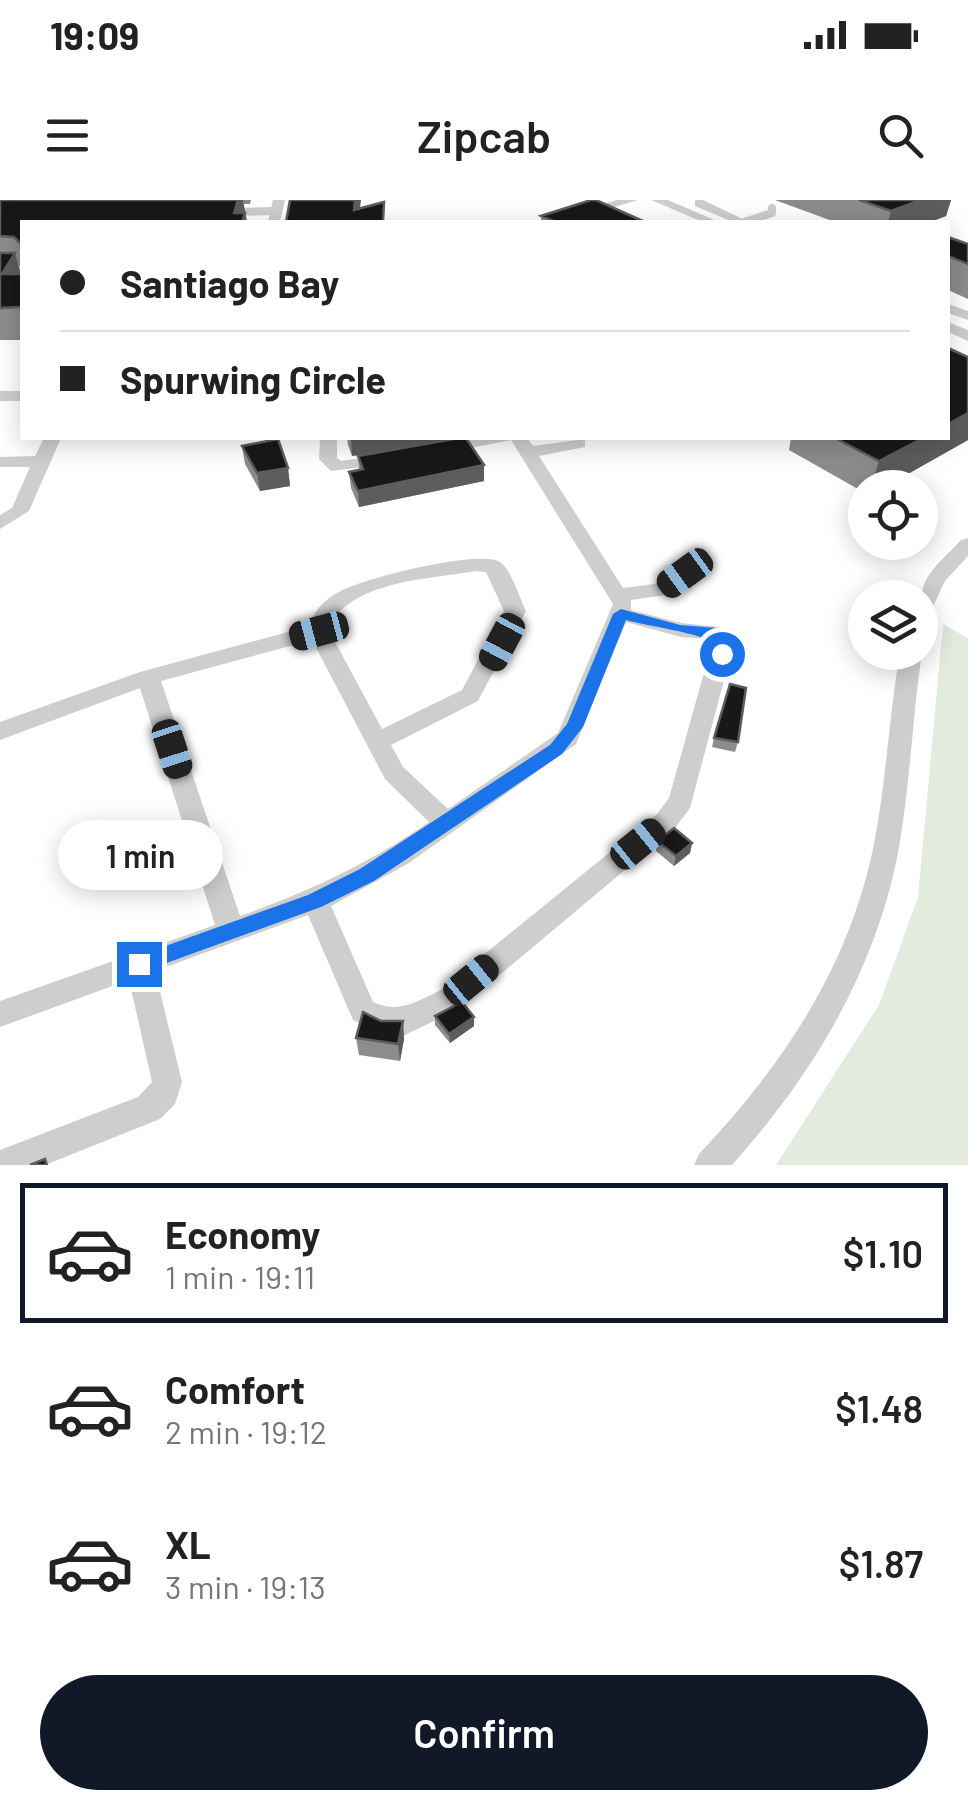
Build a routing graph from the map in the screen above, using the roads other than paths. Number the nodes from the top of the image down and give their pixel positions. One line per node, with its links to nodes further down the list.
1 (609, 200): 2 (street)
2 (632, 200)
3 (657, 200): 8 (street)
4 (692, 200): 9 (street)
5 (772, 208): 10 (lane)
6 (276, 211): 7 (lane)
7 (211, 212)
8 (708, 220)
9 (739, 220)
10 (750, 220)
11 (51, 440): 16 (street)
12 (330, 440): 13 (street)
13 (493, 440)
14 (579, 443): 15 (street)
15 (524, 445): 22 (street)
16 (42, 461): 17 (street); 18 (street)
17 (0, 462)
18 (0, 523)
19 (968, 544): 21 (street)
20 (702, 561): 22 (street)
21 (936, 580)
22 (620, 605): 28 (street); 29 (street)
23 (319, 631): 25 (street); 27 (street); 27 (street)
24 (909, 670): 34 (street)
25 (148, 677): 26 (street); 30 (street)
26 (0, 731)
27 (376, 742): 28 (street)
28 (446, 823): 29 (street)
29 (314, 901): 30 (street)
30 (230, 930): 31 (street)
31 (139, 964): 32 (street); 33 (street)
32 (0, 1014)
33 (4, 1165)
34 (710, 1165)

